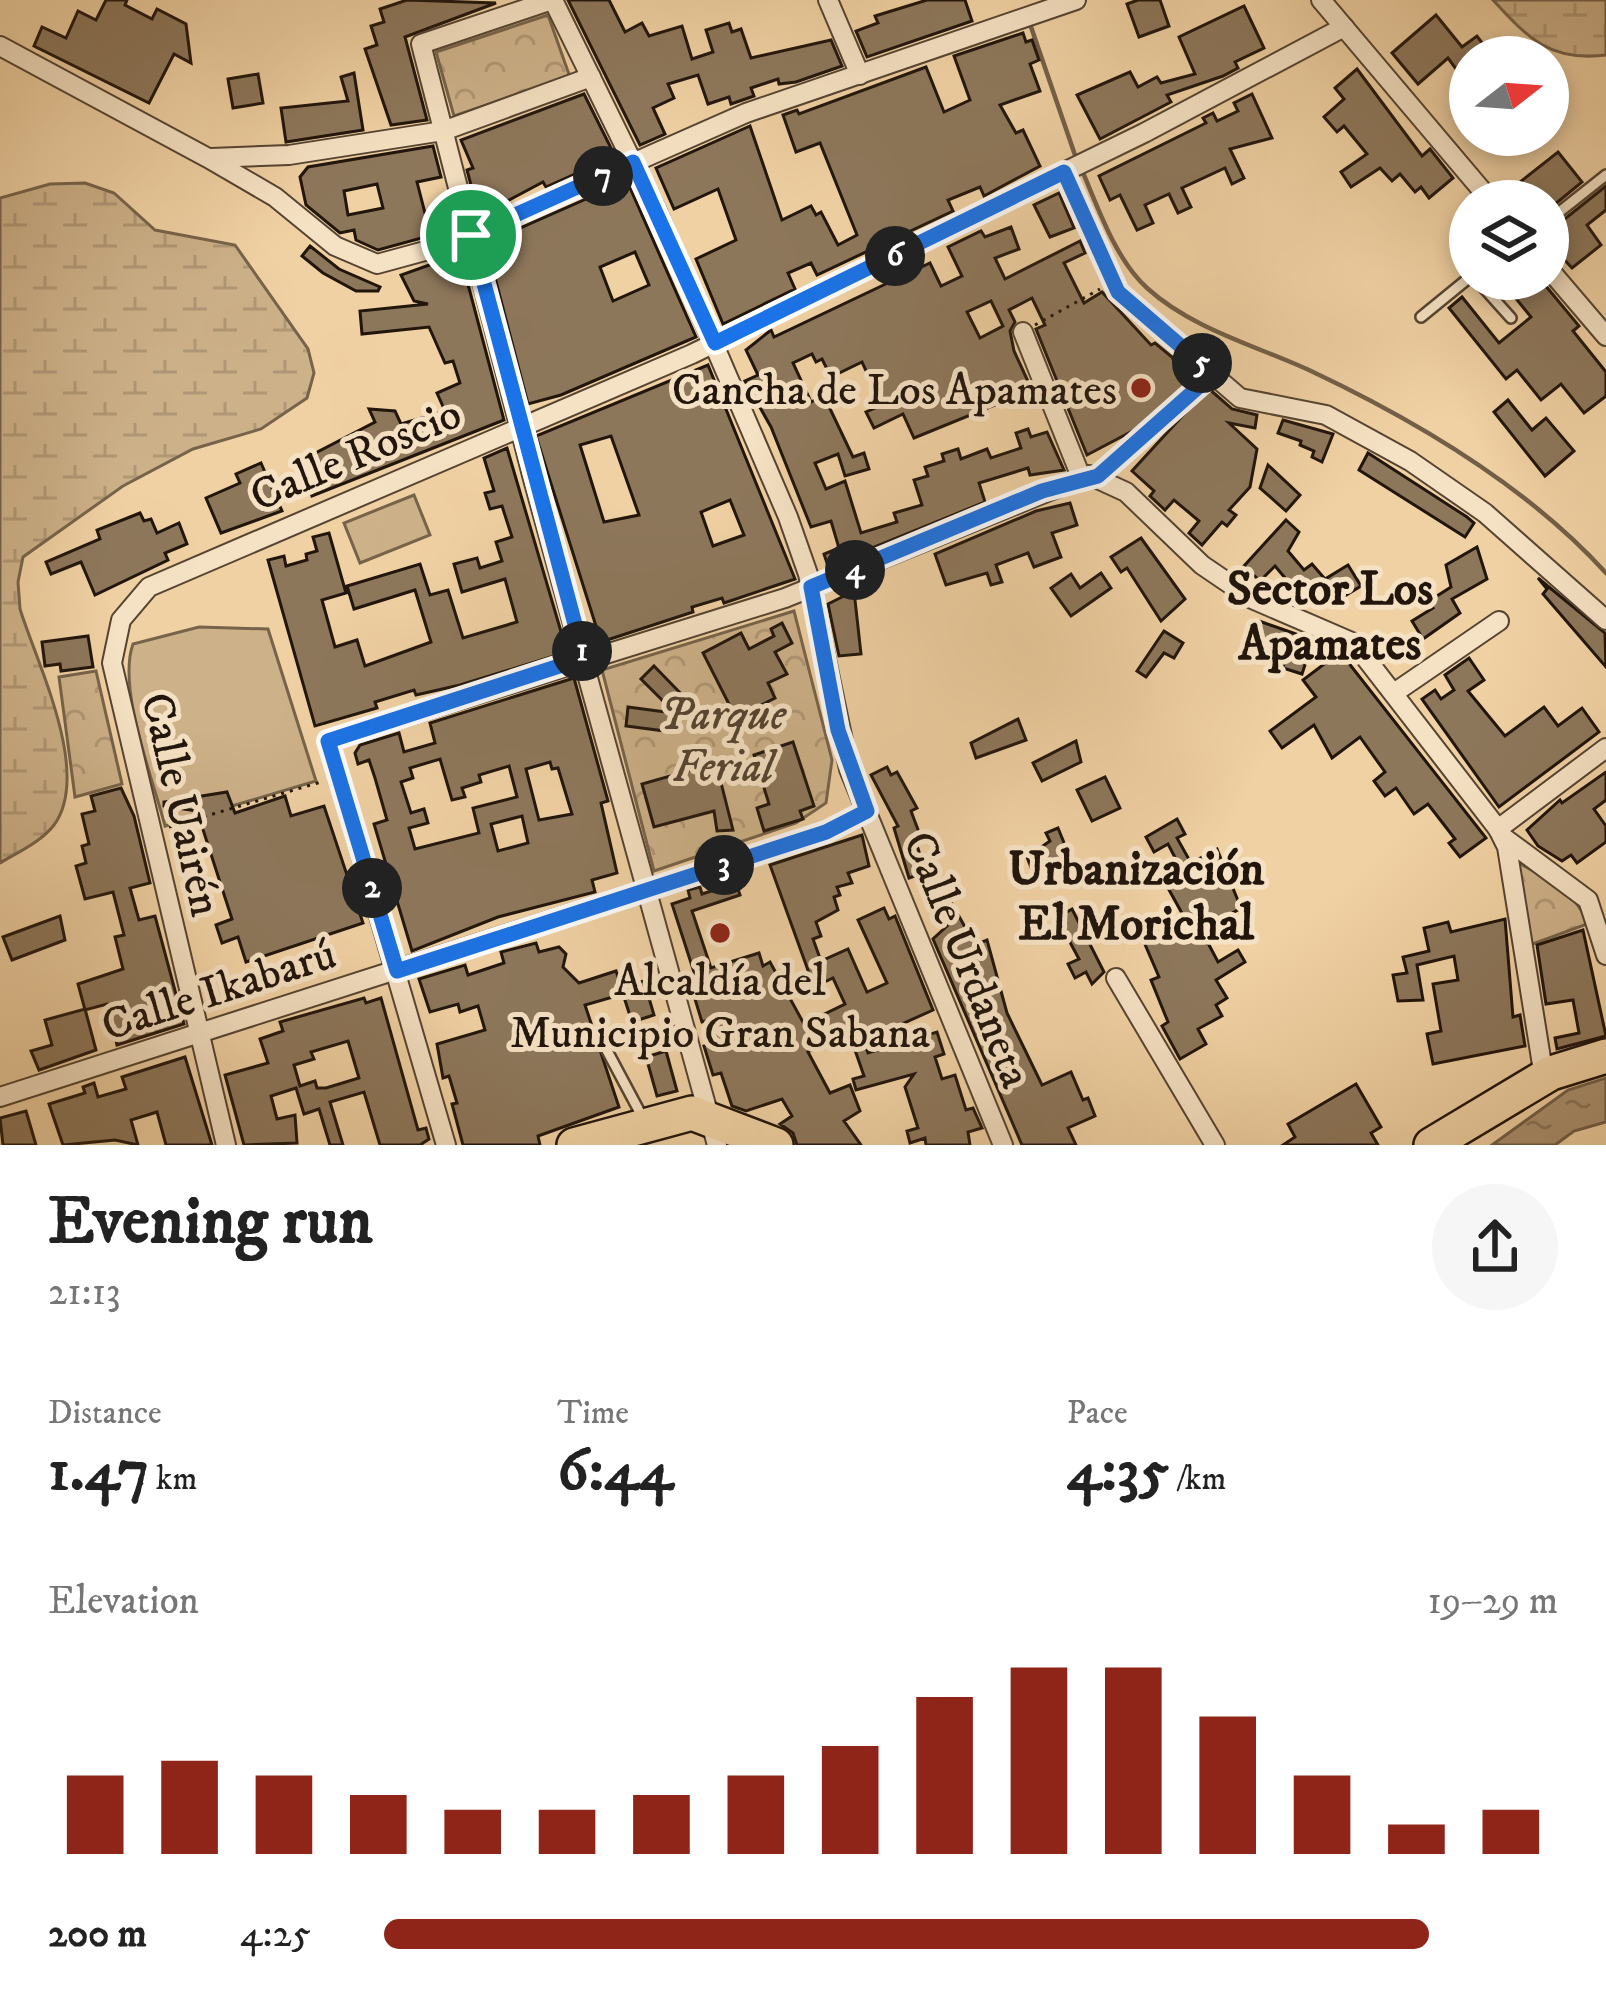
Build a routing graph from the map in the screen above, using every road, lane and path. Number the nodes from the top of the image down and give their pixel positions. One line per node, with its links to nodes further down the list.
1 (553, 0): 8 (street, Calle Urdaneta); 9 (street)
2 (828, 0): 7 (street)
3 (1321, 0): 5 (street)
4 (1070, 2): 7 (street)
5 (1344, 27): 12 (street, Calle Roscio); 14 (street)
6 (0, 46): 10 (street)
7 (860, 75): 11 (street)
8 (591, 77): 9 (street); 11 (street, Calle Urdaneta)
9 (443, 131): 10 (street); 16 (street)
10 (208, 158): 16 (street)
11 (633, 162): 16 (street); 25 (street, Calle Urdaneta)
12 (1075, 167): 17 (street); 25 (street, Calle Roscio)
13 (1606, 176): 15 (lane)
14 (1473, 180)
15 (1569, 205)
16 (471, 235): 27 (street)
17 (1111, 283): 23 (path); 26 (street)
18 (1569, 293): 24 (street)
19 (1449, 296): 21 (lane)
20 (1494, 300): 22 (lane)
21 (1421, 317)
22 (1511, 318)
23 (1023, 332): 28 (street)
24 (1606, 336)
25 (715, 343): 27 (street, Calle Roscio); 29 (street, Calle Urdaneta)
26 (1213, 374): 28 (path); 31 (street)
27 (520, 426): 30 (street, Calle Roscio); 33 (street)
28 (1089, 476): 29 (street); 34 (street)
29 (811, 587): 33 (street); 37 (street, Calle Urdaneta)
30 (121, 620): 38 (street, Calle Uairén)
31 (1606, 620)
32 (1499, 621): 34 (street)
33 (584, 658): 36 (street); 40 (street)
34 (1394, 693): 39 (street)
35 (1606, 748): 39 (street)
36 (338, 776): 38 (path); 42 (street)
37 (867, 811): 40 (street, Calle Ikabarú); 55 (street, Calle Urdaneta)
38 (150, 833): 44 (street, Calle Uairén)
39 (1501, 833): 41 (street); 47 (street)
40 (648, 890): 42 (street, Calle Ikabarú); 50 (street)
41 (1606, 955)
42 (397, 971): 44 (street, Calle Ikabarú); 52 (street)
43 (1116, 978): 56 (street)
44 (199, 1035): 48 (street, Calle Ikabarú); 51 (street, Calle Uairén)
45 (604, 1046): 49 (lane)
46 (1606, 1056): 47 (highway)
47 (1544, 1077): 57 (highway)
48 (0, 1097)
49 (645, 1124): 50 (highway); 53 (highway)
50 (715, 1132): 54 (highway)
51 (226, 1145)
52 (446, 1145)
53 (574, 1145)
54 (776, 1145)
55 (1003, 1145)
56 (1215, 1145)
57 (1431, 1145)

